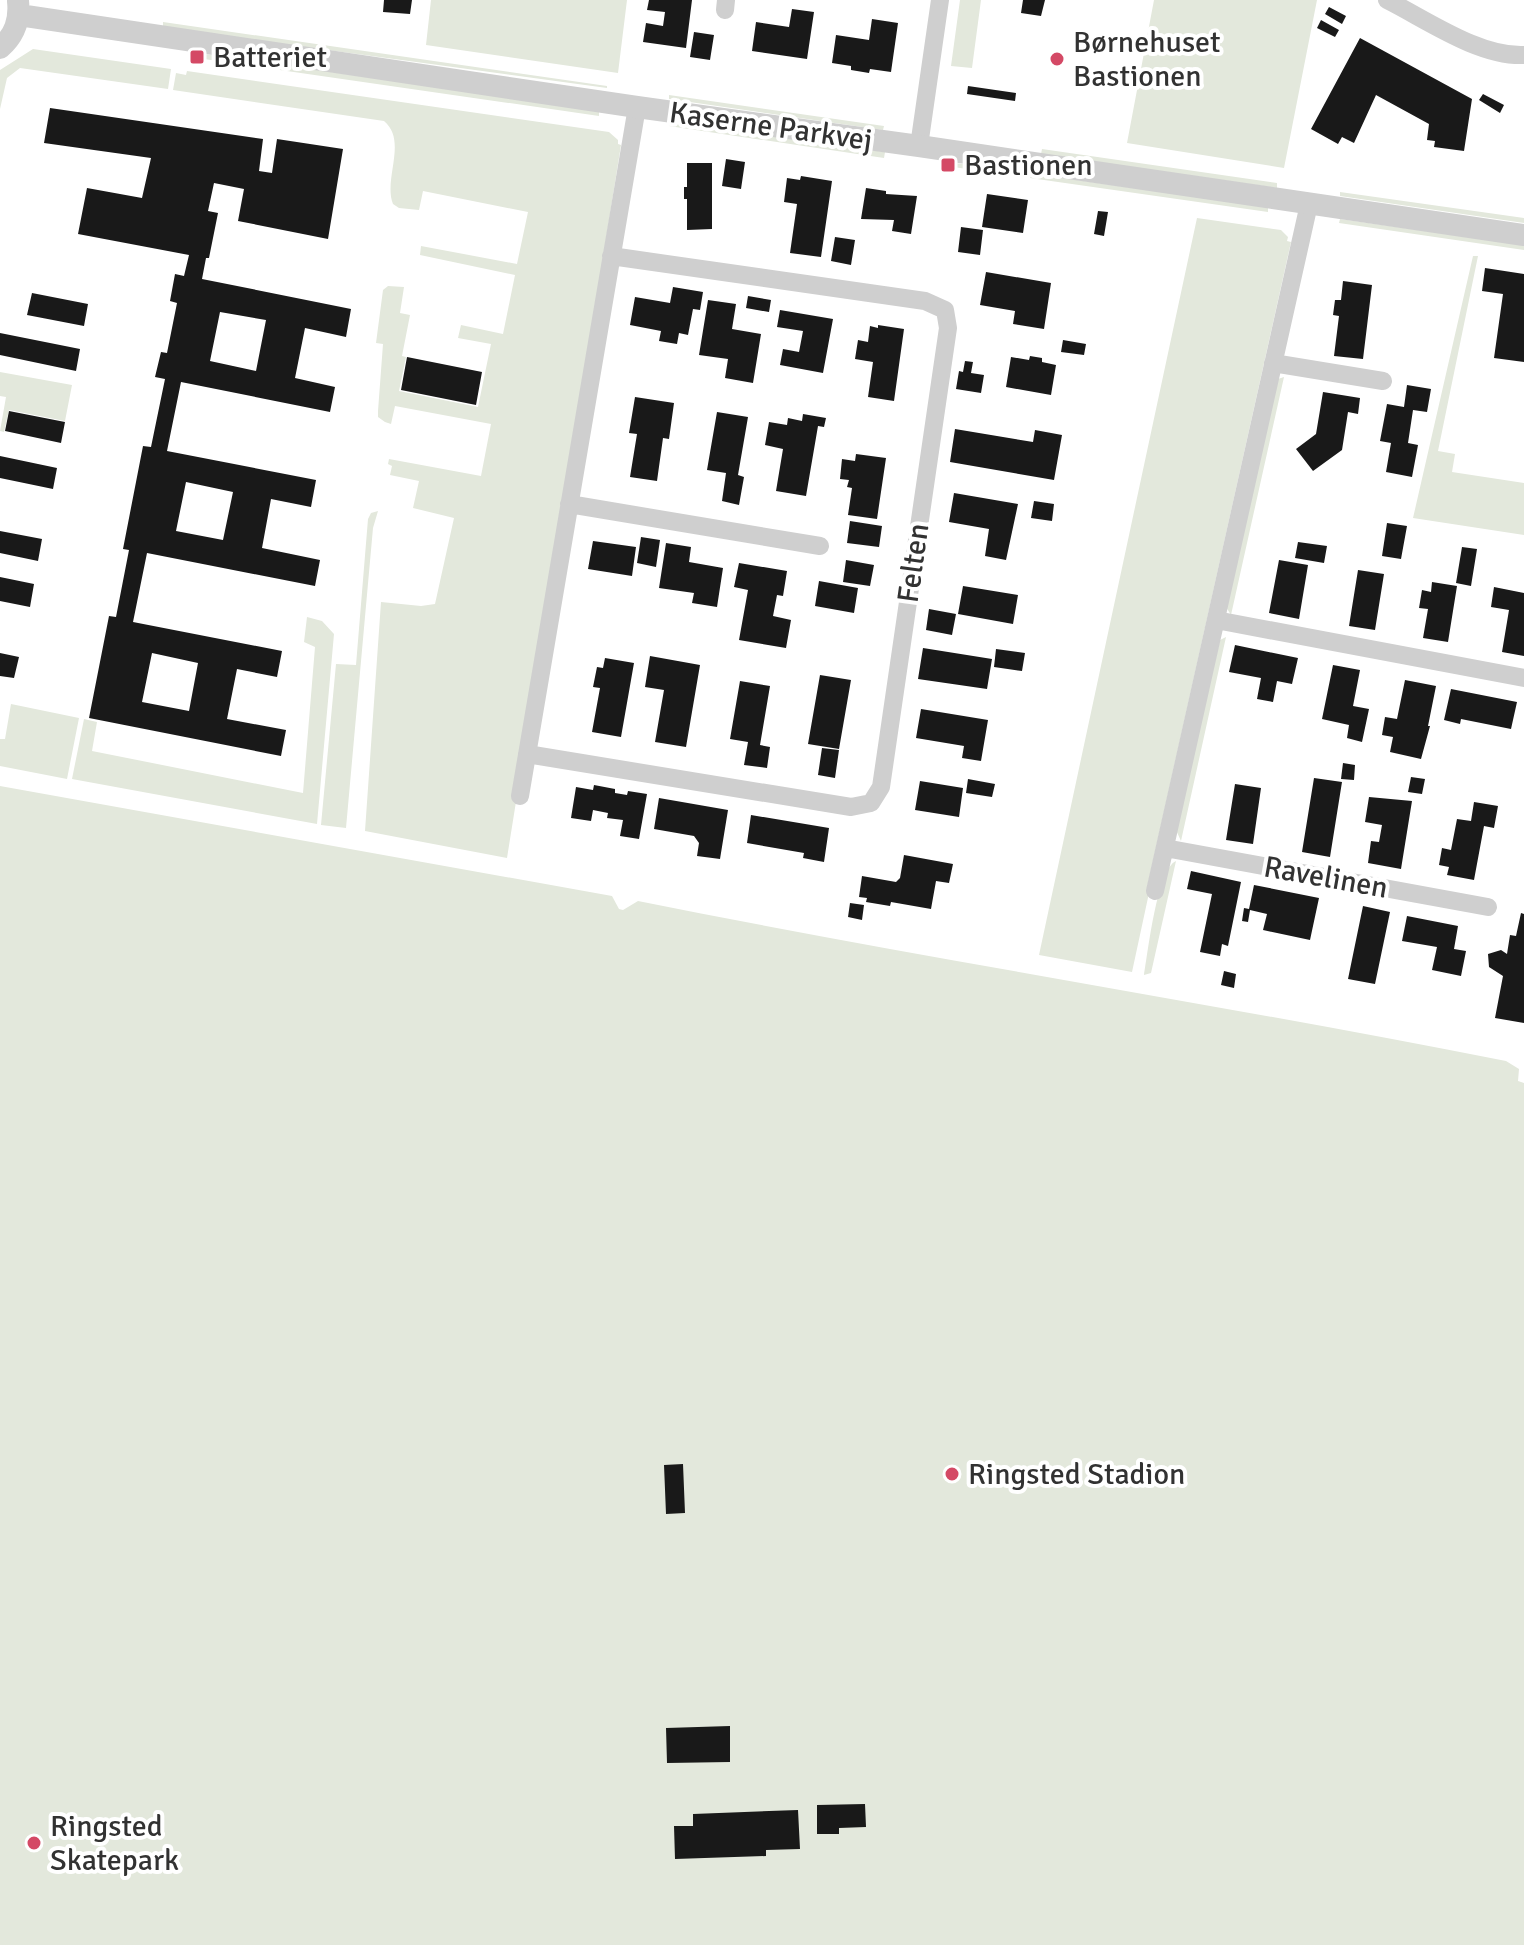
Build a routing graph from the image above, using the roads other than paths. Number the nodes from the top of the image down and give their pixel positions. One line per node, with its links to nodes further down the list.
1 (940, 0): 7 (street)
2 (1387, 0): 5 (street)
3 (18, 7): 4 (street); 6 (street, Kaserne Parkvej)
4 (0, 48)
5 (1524, 55)
6 (637, 107): 7 (street, Kaserne Parkvej); 10 (street)
7 (919, 146): 8 (street, Kaserne Parkvej)
8 (1309, 204): 9 (street, Kaserne Parkvej); 11 (street)
9 (1524, 235)
10 (611, 256): 13 (street); 17 (street, Felten)
11 (1273, 363): 12 (street); 15 (street)
12 (1383, 381)
13 (569, 504): 14 (street); 17 (street)
14 (820, 546)
15 (1216, 620): 16 (street); 19 (street)
16 (1524, 678)
17 (527, 754): 18 (street)
18 (520, 796)
19 (1165, 848): 20 (street); 21 (street, Ravelinen)
20 (1155, 891)
21 (1488, 907)

